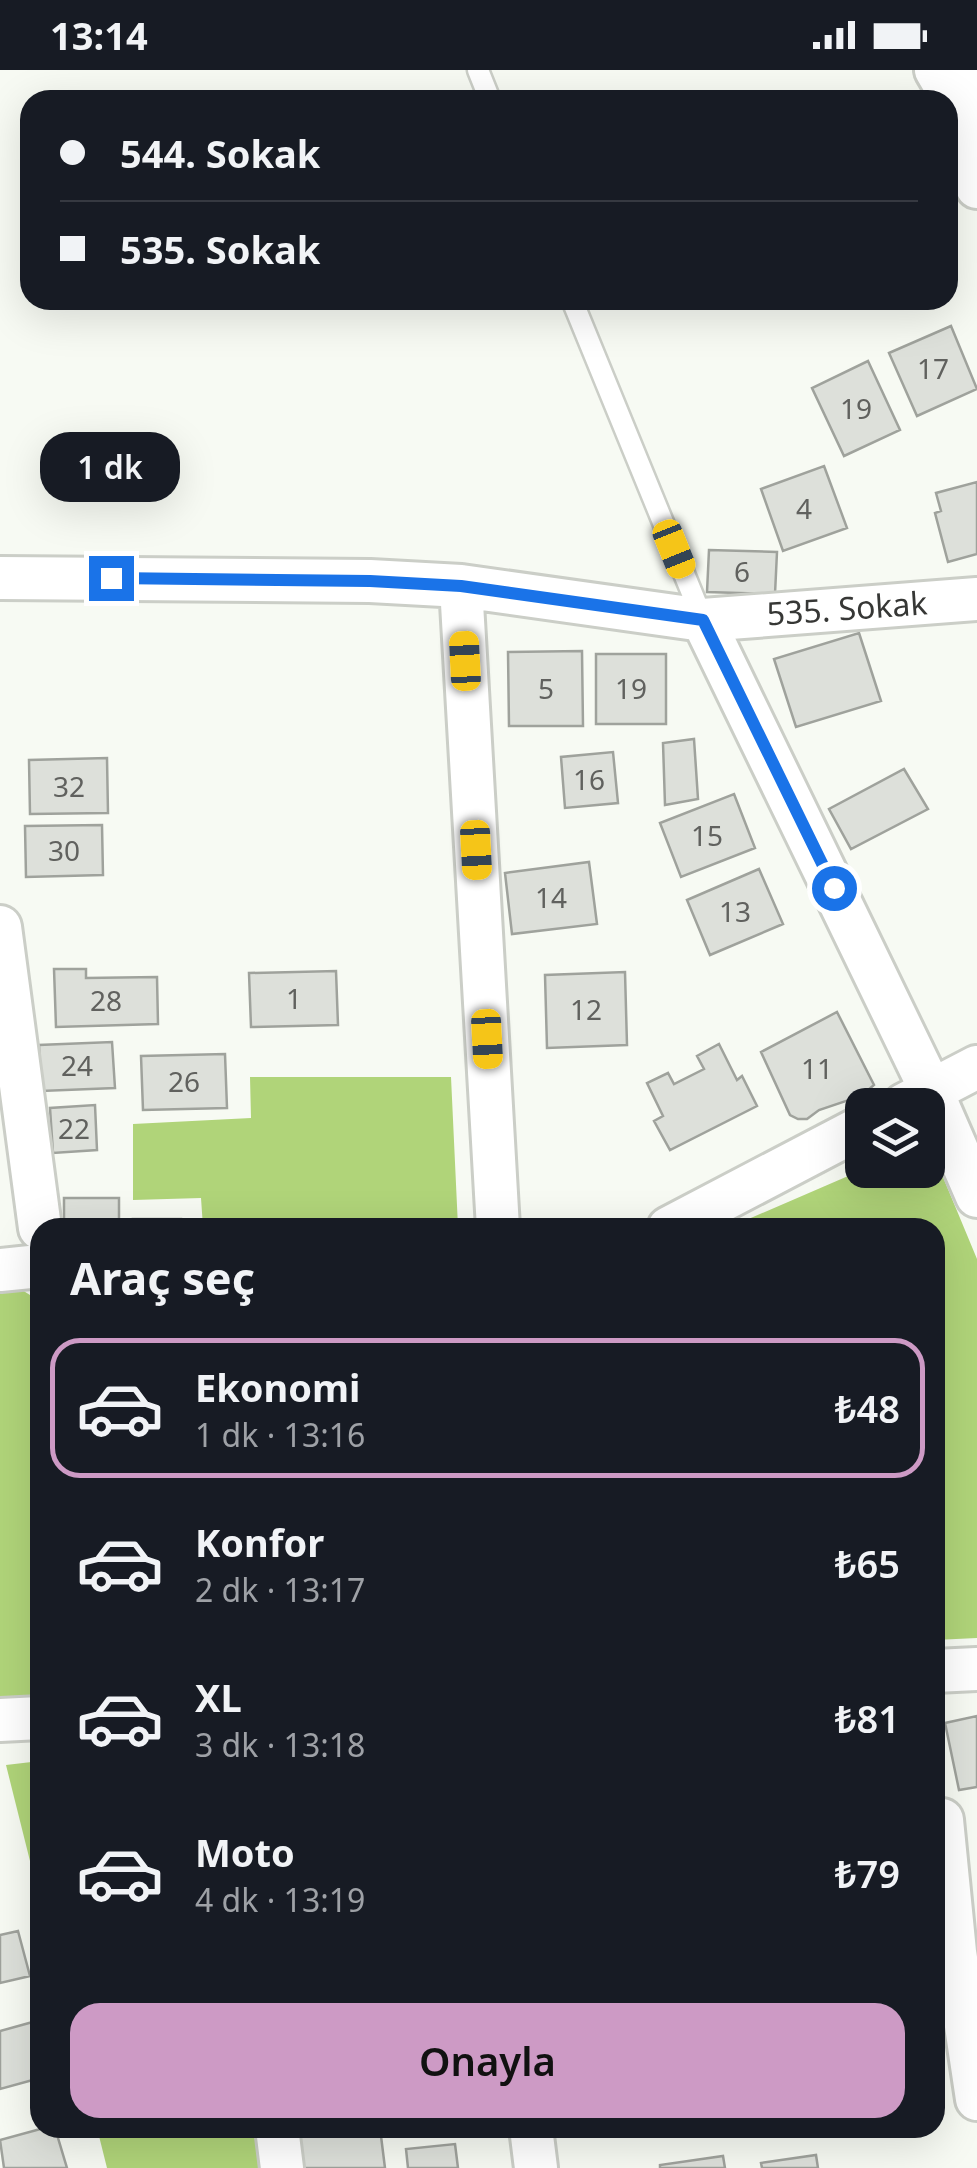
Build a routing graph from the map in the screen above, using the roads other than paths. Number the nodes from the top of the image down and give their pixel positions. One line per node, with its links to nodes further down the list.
1 (972, 70): 3 (street)
2 (958, 108): 3 (street)
3 (970, 129): 4 (street)
4 (977, 187)
5 (576, 310): 9 (lane)
6 (0, 578): 7 (street, 535. Sokak)
7 (461, 586): 9 (street, 535. Sokak); 18 (street)
8 (977, 598): 9 (street, 535. Sokak)
9 (703, 620): 12 (street)
10 (0, 927): 17 (street)
11 (977, 1067): 13 (street)
12 (914, 1088)
13 (937, 1088)
14 (845, 1136): 19 (street)
15 (945, 1143): 16 (street)
16 (977, 1196)
17 (39, 1218)
18 (497, 1218)
19 (688, 1218)
20 (30, 1267): 21 (street)
21 (0, 1270)
22 (977, 1670): 23 (street)
23 (945, 1671)
24 (30, 1718): 25 (street)
25 (0, 1720)
26 (945, 1850): 27 (street)
27 (977, 2099)
28 (278, 2138): 30 (street)
29 (532, 2138): 31 (street)
30 (282, 2168)
31 (536, 2168)

